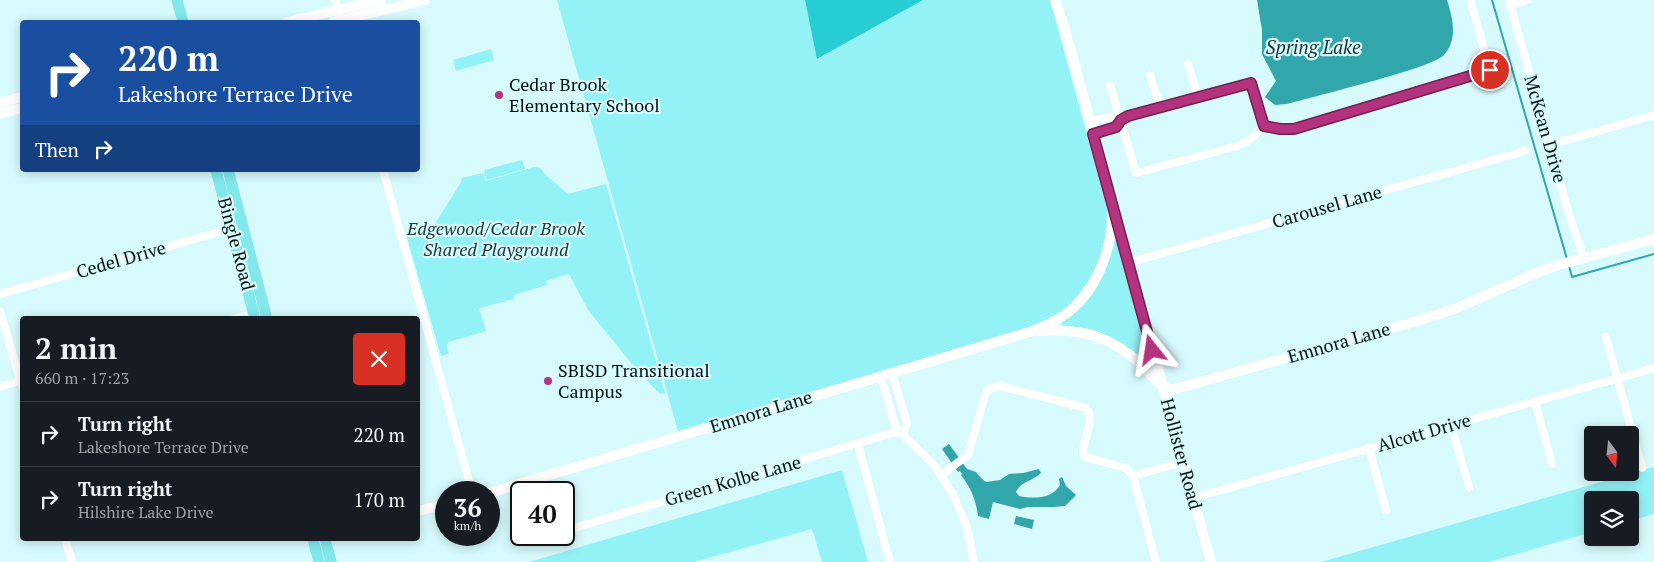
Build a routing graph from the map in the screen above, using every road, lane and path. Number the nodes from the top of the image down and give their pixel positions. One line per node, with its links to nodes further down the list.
1 (177, 0): 10 (main road)
2 (334, 0): 9 (street)
3 (381, 0): 9 (street)
4 (425, 0): 9 (street)
5 (1055, 0): 23 (street, Hollister Road)
6 (1470, 0): 24 (street)
7 (1528, 0): 8 (street)
8 (1510, 2): 26 (street, McKean Drive)
9 (338, 19): 11 (street)
10 (182, 20)
11 (321, 20)
12 (1188, 64): 16 (street)
13 (1150, 75): 18 (street)
14 (1110, 85): 22 (street)
15 (20, 97): 17 (street)
16 (1198, 97): 18 (street); 24 (street)
17 (0, 103)
18 (1160, 107): 22 (street)
19 (20, 109): 20 (street)
20 (0, 114)
21 (1654, 115): 26 (street)
22 (1121, 120): 23 (street); 24 (street); 25 (street)
23 (1090, 122): 25 (street, Hollister Road)
24 (1264, 126)
25 (1093, 134): 31 (street, Hollister Road)
26 (1549, 145): 35 (street, McKean Drive)
27 (1526, 151): 36 (street, Carousel Lane)
28 (217, 172): 33 (main road, Bingle Road)
29 (229, 172): 32 (main road, Bingle Road)
30 (384, 172): 60 (street)
31 (1114, 212): 36 (street, Hollister Road); 40 (street, Emnora Lane)
32 (243, 225): 33 (street, Cedel Drive); 39 (main road, Bingle Road)
33 (231, 228): 37 (street, Cedel Drive); 39 (main road, Bingle Road)
34 (1654, 238): 35 (street, Emnora Lane)
35 (1584, 258): 49 (street, Emnora Lane)
36 (1128, 263): 49 (street, Hollister Road)
37 (0, 294)
38 (0, 311): 44 (street)
39 (260, 315)
40 (1033, 331): 43 (street, Emnora Lane); 49 (street, Emnora Lane)
41 (1606, 337): 46 (street)
42 (1654, 368): 46 (street, Alcott Drive)
43 (892, 373): 45 (street, Emnora Lane); 52 (street)
44 (20, 376)
45 (881, 377): 52 (street); 61 (street, Emnora Lane)
46 (1618, 378): 50 (street, Alcott Drive); 57 (street)
47 (20, 382): 48 (street)
48 (0, 387)
49 (1163, 388): 55 (street, Hollister Road)
50 (1535, 402): 51 (street, Alcott Drive); 56 (street)
51 (1451, 425): 54 (street, Alcott Drive); 62 (street)
52 (903, 434): 53 (street, Green Kolbe Lane); 58 (street)
53 (858, 444): 67 (street, Green Kolbe Lane); 74 (street)
54 (1369, 448): 63 (street, Alcott Drive); 66 (street)
55 (1179, 463): 59 (street); 63 (street, Hollister Road)
56 (1552, 464)
57 (1642, 468)
58 (945, 472): 59 (street); 75 (street)
59 (1133, 476): 76 (street)
60 (469, 481)
61 (529, 481)
62 (1469, 487)
63 (1193, 498): 77 (street, Hollister Road)
64 (435, 507): 65 (street)
65 (420, 510)
66 (1386, 510)
67 (575, 528)
68 (66, 541): 71 (street)
69 (314, 541): 72 (main road)
70 (326, 541): 73 (main road)
71 (72, 562)
72 (320, 562)
73 (331, 562)
74 (890, 562)
75 (974, 562)
76 (1156, 562)
77 (1210, 562)

